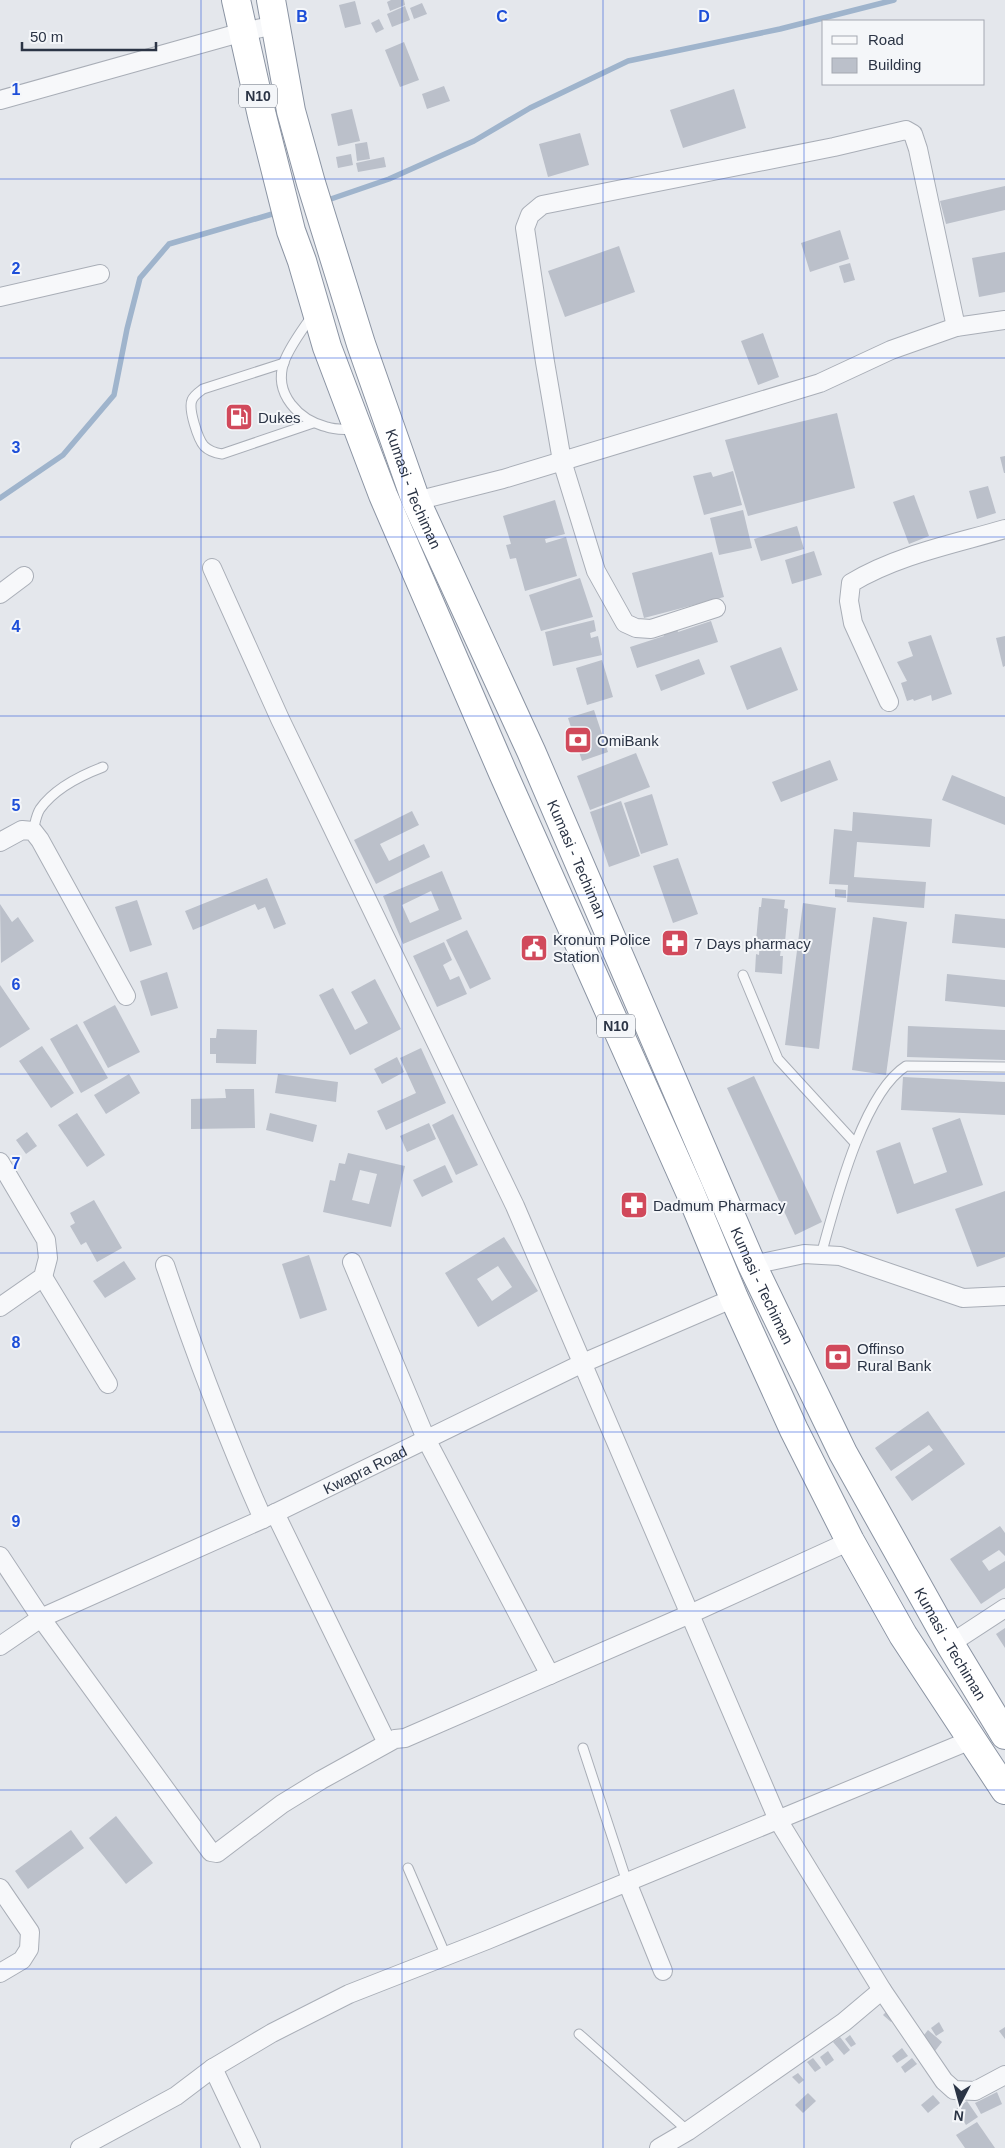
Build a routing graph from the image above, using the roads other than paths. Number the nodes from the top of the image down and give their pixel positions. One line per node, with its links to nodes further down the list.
1 (236, 0): 3 (highway, N10)
2 (273, 13): 3 (street); 14 (highway, Kumasi - Techiman / N10)
3 (243, 32): 4 (street); 7 (highway, N10)
4 (0, 100)
5 (100, 274): 6 (street)
6 (0, 297)
7 (316, 310): 10 (lane); 12 (highway, N10)
8 (1005, 320): 9 (street)
9 (956, 328): 13 (street); 13 (street)
10 (284, 363): 11 (lane); 11 (lane)
11 (313, 423): 12 (lane)
12 (358, 430): 35 (highway, N10)
13 (562, 461): 14 (street); 19 (street)
14 (416, 501): 32 (highway, Kumasi - Techiman / N10)
15 (1005, 529): 20 (street)
16 (212, 568): 37 (street)
17 (24, 576): 18 (street)
18 (0, 594)
19 (716, 608)
20 (889, 702)
21 (103, 767): 22 (lane)
22 (32, 831): 23 (street); 25 (street)
23 (0, 842)
24 (743, 975): 27 (lane)
25 (126, 996)
26 (1005, 1067): 27 (lane)
27 (855, 1143): 29 (lane)
28 (0, 1162): 33 (street)
29 (820, 1255): 32 (street); 34 (street)
30 (352, 1262): 39 (street)
31 (164, 1265): 40 (street)
32 (752, 1265): 46 (highway, Kumasi - Techiman / N10)
33 (43, 1277): 36 (street); 38 (street)
34 (1005, 1296)
35 (734, 1298): 37 (street, Kwapra Road); 41 (highway, N10)
36 (0, 1308)
37 (583, 1363): 39 (street, Kwapra Road); 44 (street)
38 (108, 1384)
39 (426, 1440): 40 (street, Kwapra Road); 48 (street)
40 (270, 1516): 45 (street, Kwapra Road); 51 (street)
41 (850, 1541): 44 (street); 50 (highway, N10)
42 (0, 1556): 45 (street)
43 (1005, 1608): 46 (street)
44 (690, 1614): 48 (street); 54 (street)
45 (41, 1618): 47 (street, Kwapra Road); 51 (street)
46 (950, 1644): 49 (highway, Kumasi - Techiman / N10)
47 (0, 1646)
48 (550, 1675): 51 (street)
49 (1005, 1735)
50 (971, 1740): 53 (highway, N10); 54 (street)
51 (387, 1743)
52 (583, 1748): 56 (lane)
53 (1005, 1790)
54 (778, 1820): 56 (street); 61 (street)
55 (408, 1868): 58 (lane)
56 (627, 1882): 58 (street); 59 (street)
57 (0, 1888): 60 (street)
58 (446, 1956): 63 (street)
59 (663, 1971)
60 (0, 1973)
61 (882, 1990): 64 (street); 65 (street)
62 (579, 2034): 65 (lane)
63 (213, 2068): 67 (street); 68 (street)
64 (1005, 2075)
65 (688, 2131): 66 (street)
66 (670, 2146)
67 (80, 2148)
68 (251, 2148)

